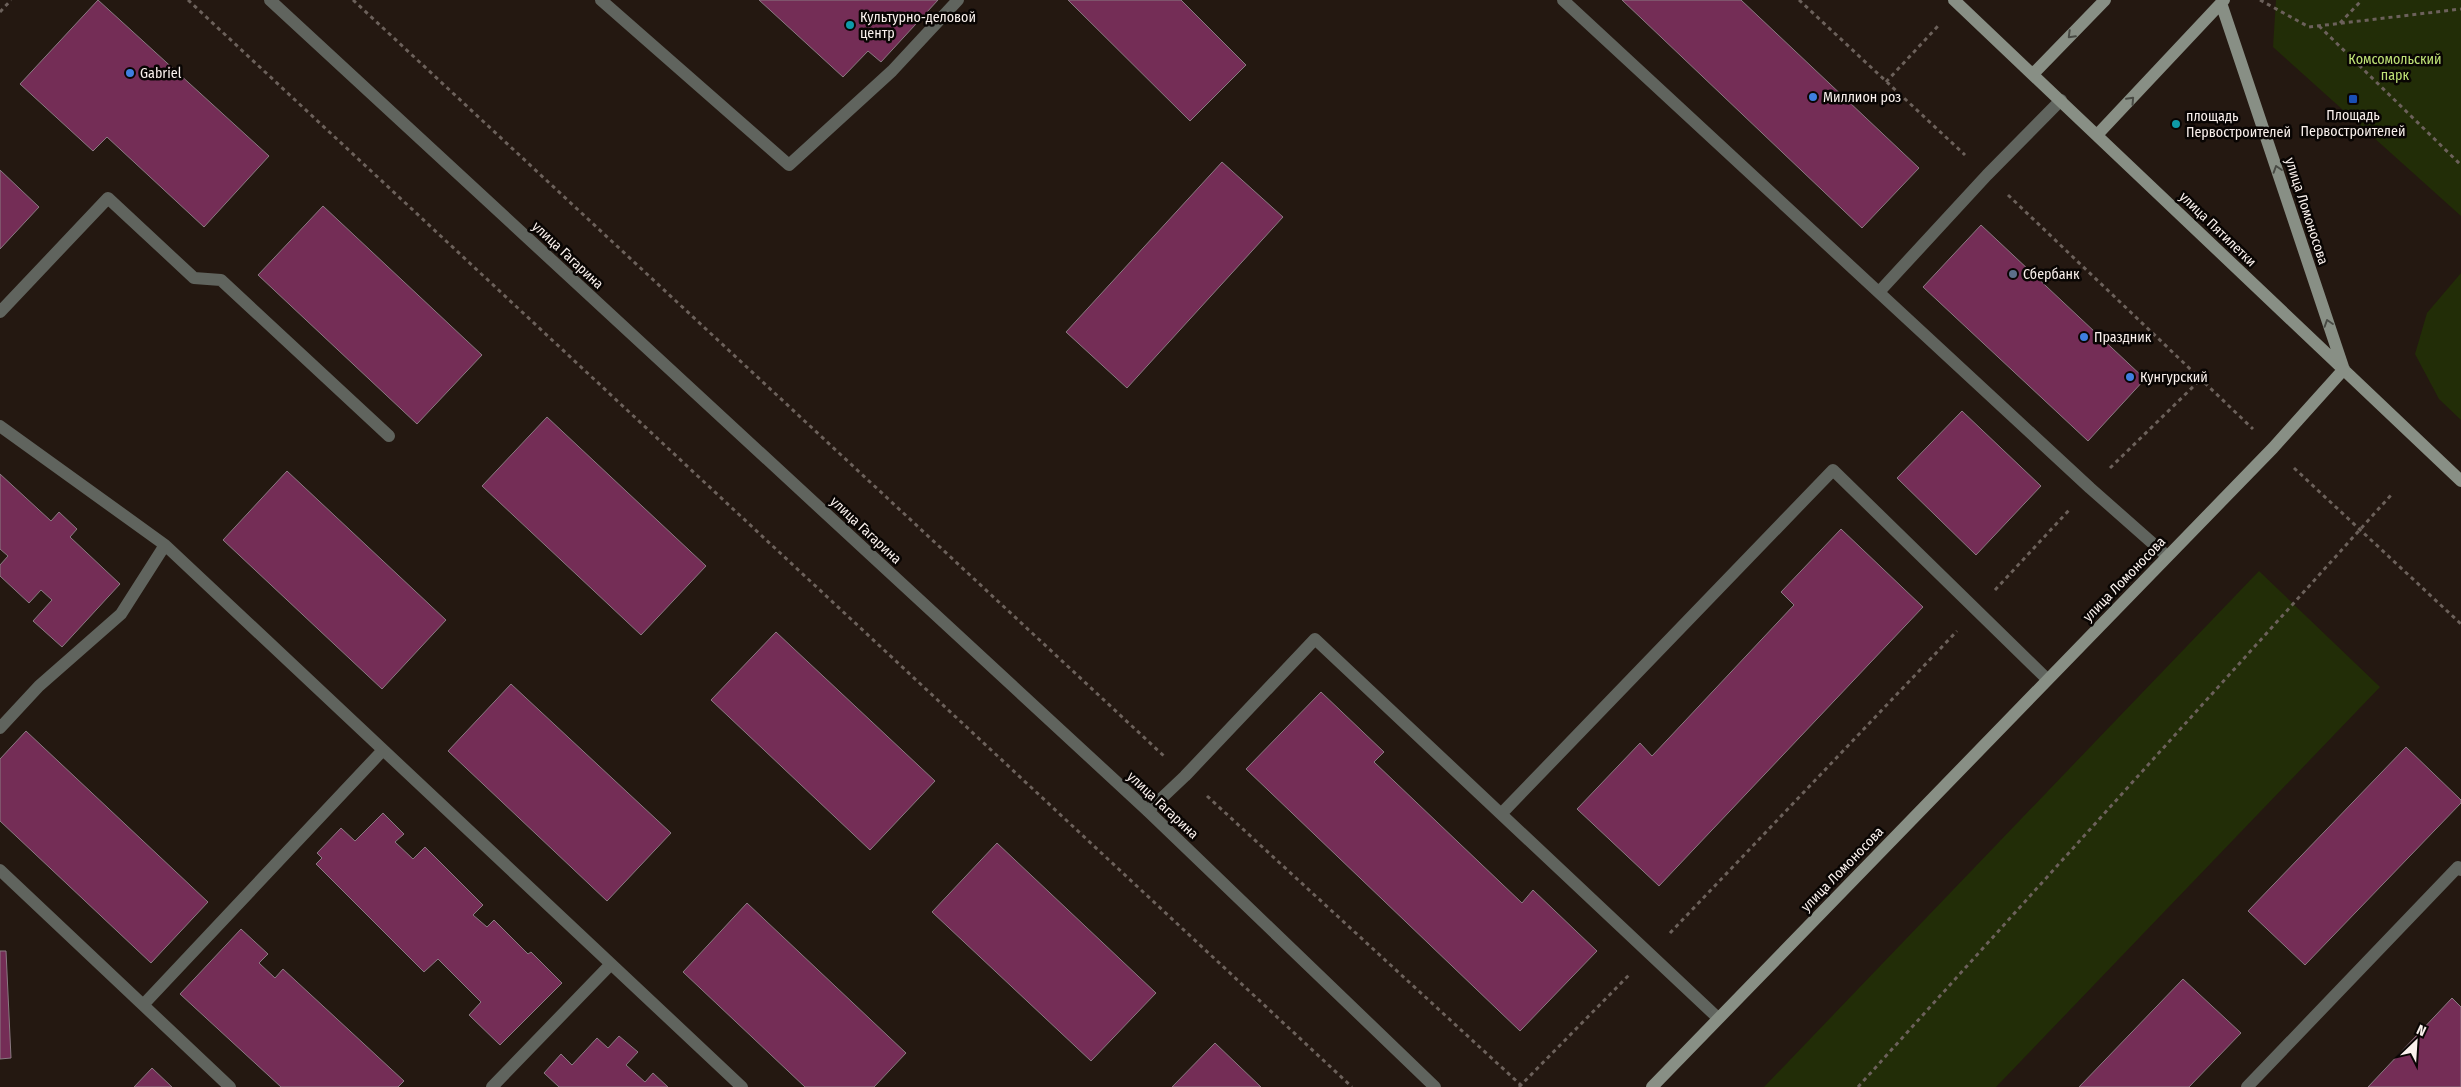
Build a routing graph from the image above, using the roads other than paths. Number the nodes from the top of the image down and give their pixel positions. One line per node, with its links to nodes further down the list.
1 (270, 0): 22 (street, улица Гагарина)
2 (601, 0): 3 (street)
3 (958, 0)
4 (1563, 0): 11 (street)
5 (2106, 0): 8 (main road, one-way to 8)
6 (2223, 1): 10 (main road, one-way to 6); 13 (main road, улица Ломоносова, one-way to 6)
7 (1956, 2): 8 (main road, улица Пятилетки)
8 (2033, 74): 9 (main road, улица Пятилетки)
9 (2061, 100): 10 (main road, улица Пятилетки); 11 (street)
10 (2097, 135): 13 (main road, улица Пятилетки)
11 (1879, 292): 18 (street)
12 (0, 312): 15 (street)
13 (2344, 369): 16 (main road, улица Пятилетки); 18 (main road, улица Ломоносова)
14 (0, 426): 17 (street)
15 (389, 436)
16 (2461, 481)
17 (166, 545): 20 (street); 21 (street)
18 (2168, 556): 19 (main road, улица Ломоносова)
19 (2047, 679): 23 (street); 28 (main road, улица Ломоносова)
20 (0, 728)
21 (383, 750): 26 (street); 27 (street)
22 (1148, 811): 23 (street); 32 (street, улица Гагарина)
23 (1502, 813): 28 (street)
24 (0, 870): 27 (street)
25 (2461, 870): 34 (street)
26 (611, 964): 30 (street); 31 (street)
27 (143, 1004): 29 (street)
28 (1718, 1018): 33 (main road, улица Ломоносова)
29 (230, 1087)
30 (492, 1087)
31 (742, 1087)
32 (1435, 1087)
33 (1652, 1087)
34 (2247, 1087)

